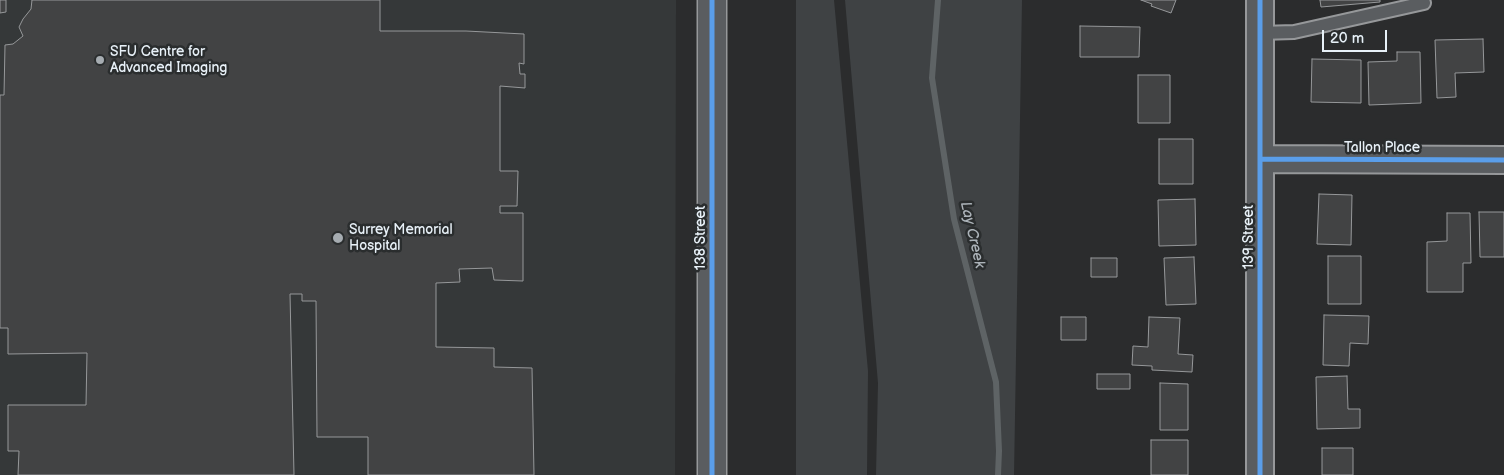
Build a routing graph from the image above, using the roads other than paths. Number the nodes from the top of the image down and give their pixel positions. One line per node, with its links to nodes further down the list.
1 (712, 0): 7 (street, 138 Street)
2 (1260, 0): 4 (street, 139 Street)
3 (1424, 3): 4 (lane)
4 (1260, 33): 5 (street, 139 Street)
5 (1261, 159): 6 (street, Tallon Place); 8 (street, 139 Street)
6 (1504, 160)
7 (712, 475)
8 (1260, 475)

